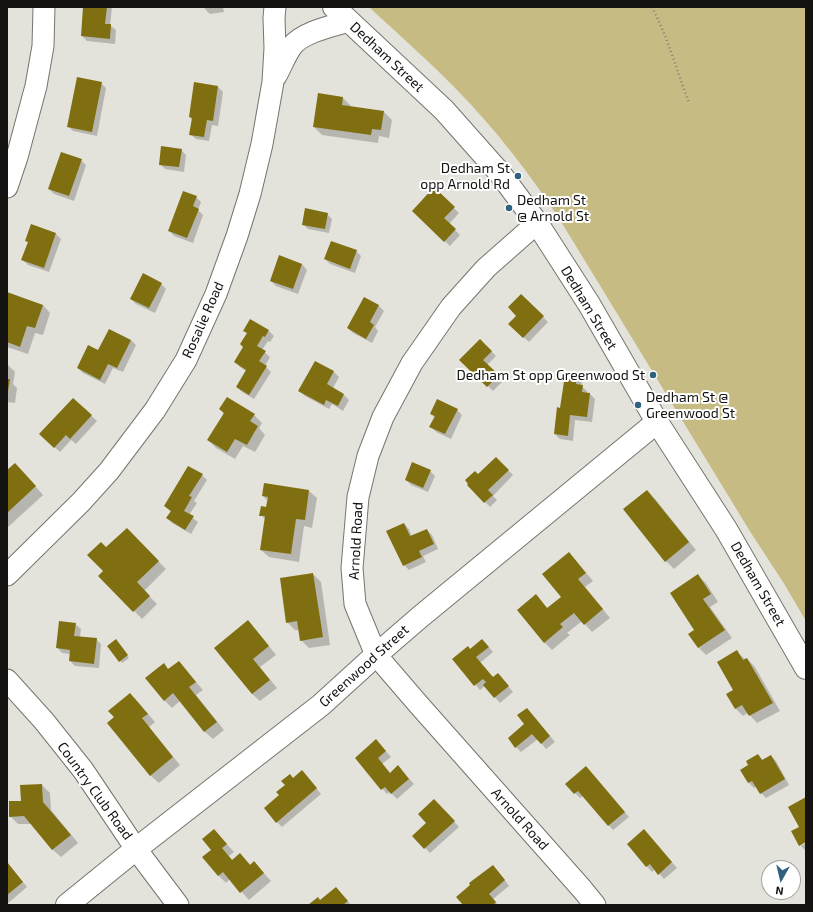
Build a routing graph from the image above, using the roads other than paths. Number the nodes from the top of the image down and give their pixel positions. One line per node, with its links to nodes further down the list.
1 (44, 7): 5 (street)
2 (275, 7): 4 (street, Rosalie Road)
3 (341, 14): 4 (street); 6 (main road, Dedham Street)
4 (273, 82): 8 (street, Rosalie Road)
5 (7, 187)
6 (536, 223): 7 (main road, Dedham Street); 9 (street, Arnold Road)
7 (657, 422): 9 (main road, Greenwood Street); 10 (main road, Dedham Street)
8 (7, 575)
9 (376, 655): 12 (main road, Greenwood Street); 15 (street, Arnold Road)
10 (806, 668)
11 (7, 680): 12 (street, Country Club Road)
12 (136, 849): 13 (main road, Greenwood Street); 14 (street, Country Club Road)
13 (67, 905)
14 (178, 905)
15 (595, 905)

